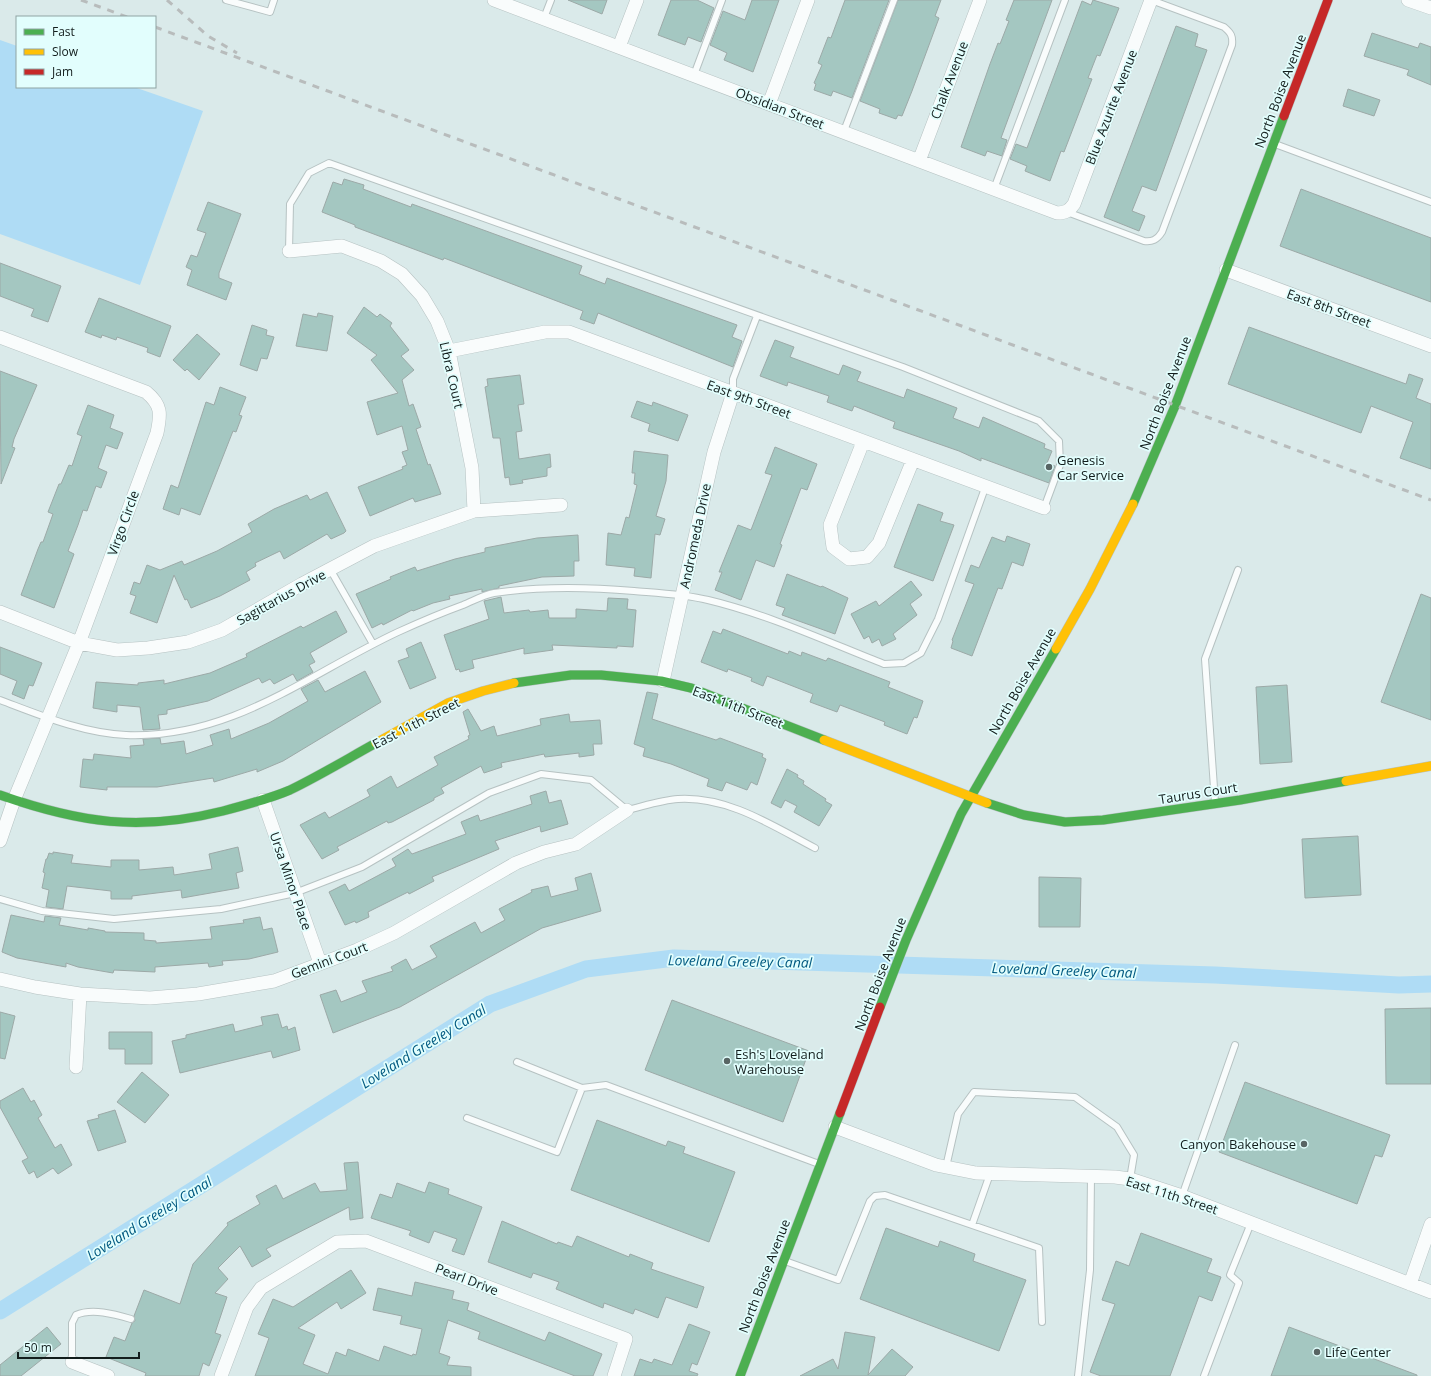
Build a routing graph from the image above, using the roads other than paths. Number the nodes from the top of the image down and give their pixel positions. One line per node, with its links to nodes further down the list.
1 (226, 0): 2 (lane)
2 (274, 0)
3 (494, 0): 15 (street, Obsidian Street)
4 (551, 0): 15 (lane)
5 (637, 0): 16 (street)
6 (722, 0): 17 (lane)
7 (808, 0): 18 (street)
8 (894, 0): 19 (lane)
9 (980, 0): 21 (street, Chalk Avenue)
10 (1065, 0): 22 (lane)
11 (1151, 0): 24 (street, Blue Azurite Avenue); 24 (lane)
12 (1328, 0): 20 (street, North Boise Avenue)
13 (1408, 0): 14 (street)
14 (1431, 8)
15 (544, 18): 16 (street, Obsidian Street)
16 (619, 47): 17 (street, Obsidian Street)
17 (694, 75): 18 (street, Obsidian Street)
18 (769, 104): 19 (street, Obsidian Street)
19 (844, 132): 21 (street, Obsidian Street)
20 (1274, 144): 23 (lane); 26 (street, North Boise Avenue)
21 (919, 161): 22 (street, Obsidian Street)
22 (994, 189): 24 (street, Obsidian Street)
23 (1431, 202)
24 (1067, 212)
25 (289, 251): 27 (lane); 30 (street, Libra Court)
26 (1226, 270): 29 (street, East 8th Street); 49 (street, North Boise Avenue)
27 (757, 316): 31 (lane); 36 (lane)
28 (0, 337): 42 (street, Virgo Circle)
29 (1431, 346)
30 (449, 352): 31 (street, East 9th Street); 37 (street, Libra Court)
31 (733, 393): 32 (street, East 9th Street); 40 (street, Andromeda Drive)
32 (864, 442): 33 (street, East 9th Street); 33 (street)
33 (913, 460): 34 (street, East 9th Street)
34 (985, 488): 36 (street, East 9th Street); 40 (lane)
35 (561, 505): 37 (street, Sagittarius Drive)
36 (1044, 508)
37 (474, 511): 38 (street, Sagittarius Drive)
38 (330, 569): 42 (street, Sagittarius Drive); 43 (lane)
39 (1238, 570): 52 (lane)
40 (682, 595): 43 (lane); 44 (street, Andromeda Drive)
41 (0, 612): 42 (street, Sagittarius Drive)
42 (79, 643): 46 (street, Virgo Circle)
43 (373, 644): 46 (lane)
44 (663, 681): 49 (street, East 11th Street); 51 (street, East 11th Street)
45 (0, 700): 46 (lane)
46 (47, 718): 50 (street, Virgo Circle)
47 (1431, 766): 52 (street, Taurus Court)
48 (0, 795): 50 (street, East 11th Street)
49 (970, 797): 52 (street, Taurus Court); 66 (street, North Boise Avenue)
50 (14, 800): 51 (street, East 11th Street); 54 (street, Virgo Circle)
51 (262, 800): 56 (street, Ursa Minor Place)
52 (1215, 804)
53 (627, 810): 55 (lane); 56 (lane); 58 (street, Gemini Court)
54 (0, 841)
55 (815, 848)
56 (296, 893): 57 (lane); 58 (street, Ursa Minor Place)
57 (0, 899)
58 (320, 963): 60 (street, Gemini Court)
59 (0, 979): 60 (street, Gemini Court)
60 (80, 994): 63 (street)
61 (1235, 1045): 72 (lane)
62 (517, 1062): 64 (lane)
63 (76, 1067)
64 (582, 1088): 65 (lane); 67 (lane)
65 (467, 1118)
66 (835, 1127): 67 (street, North Boise Avenue); 68 (street, East 11th Street)
67 (821, 1164): 76 (street, North Boise Avenue)
68 (946, 1167): 69 (street, East 11th Street); 71 (lane)
69 (990, 1174): 70 (street, East 11th Street); 75 (lane)
70 (1091, 1176): 71 (street, East 11th Street); 86 (lane)
71 (1130, 1179): 72 (street, East 11th Street)
72 (1182, 1196): 73 (street, East 11th Street)
73 (1250, 1222): 77 (street, East 11th Street); 87 (lane)
74 (1431, 1224): 77 (street)
75 (972, 1225): 76 (lane); 80 (lane)
76 (784, 1261): 85 (street, North Boise Avenue)
77 (1410, 1284): 78 (street, East 11th Street)
78 (1431, 1292)
79 (131, 1319): 81 (lane)
80 (1042, 1322)
81 (72, 1362): 82 (street)
82 (108, 1376)
83 (221, 1376): 84 (street, Pearl Drive)
84 (614, 1376)
85 (740, 1376)
86 (1078, 1376)
87 (1204, 1376)

